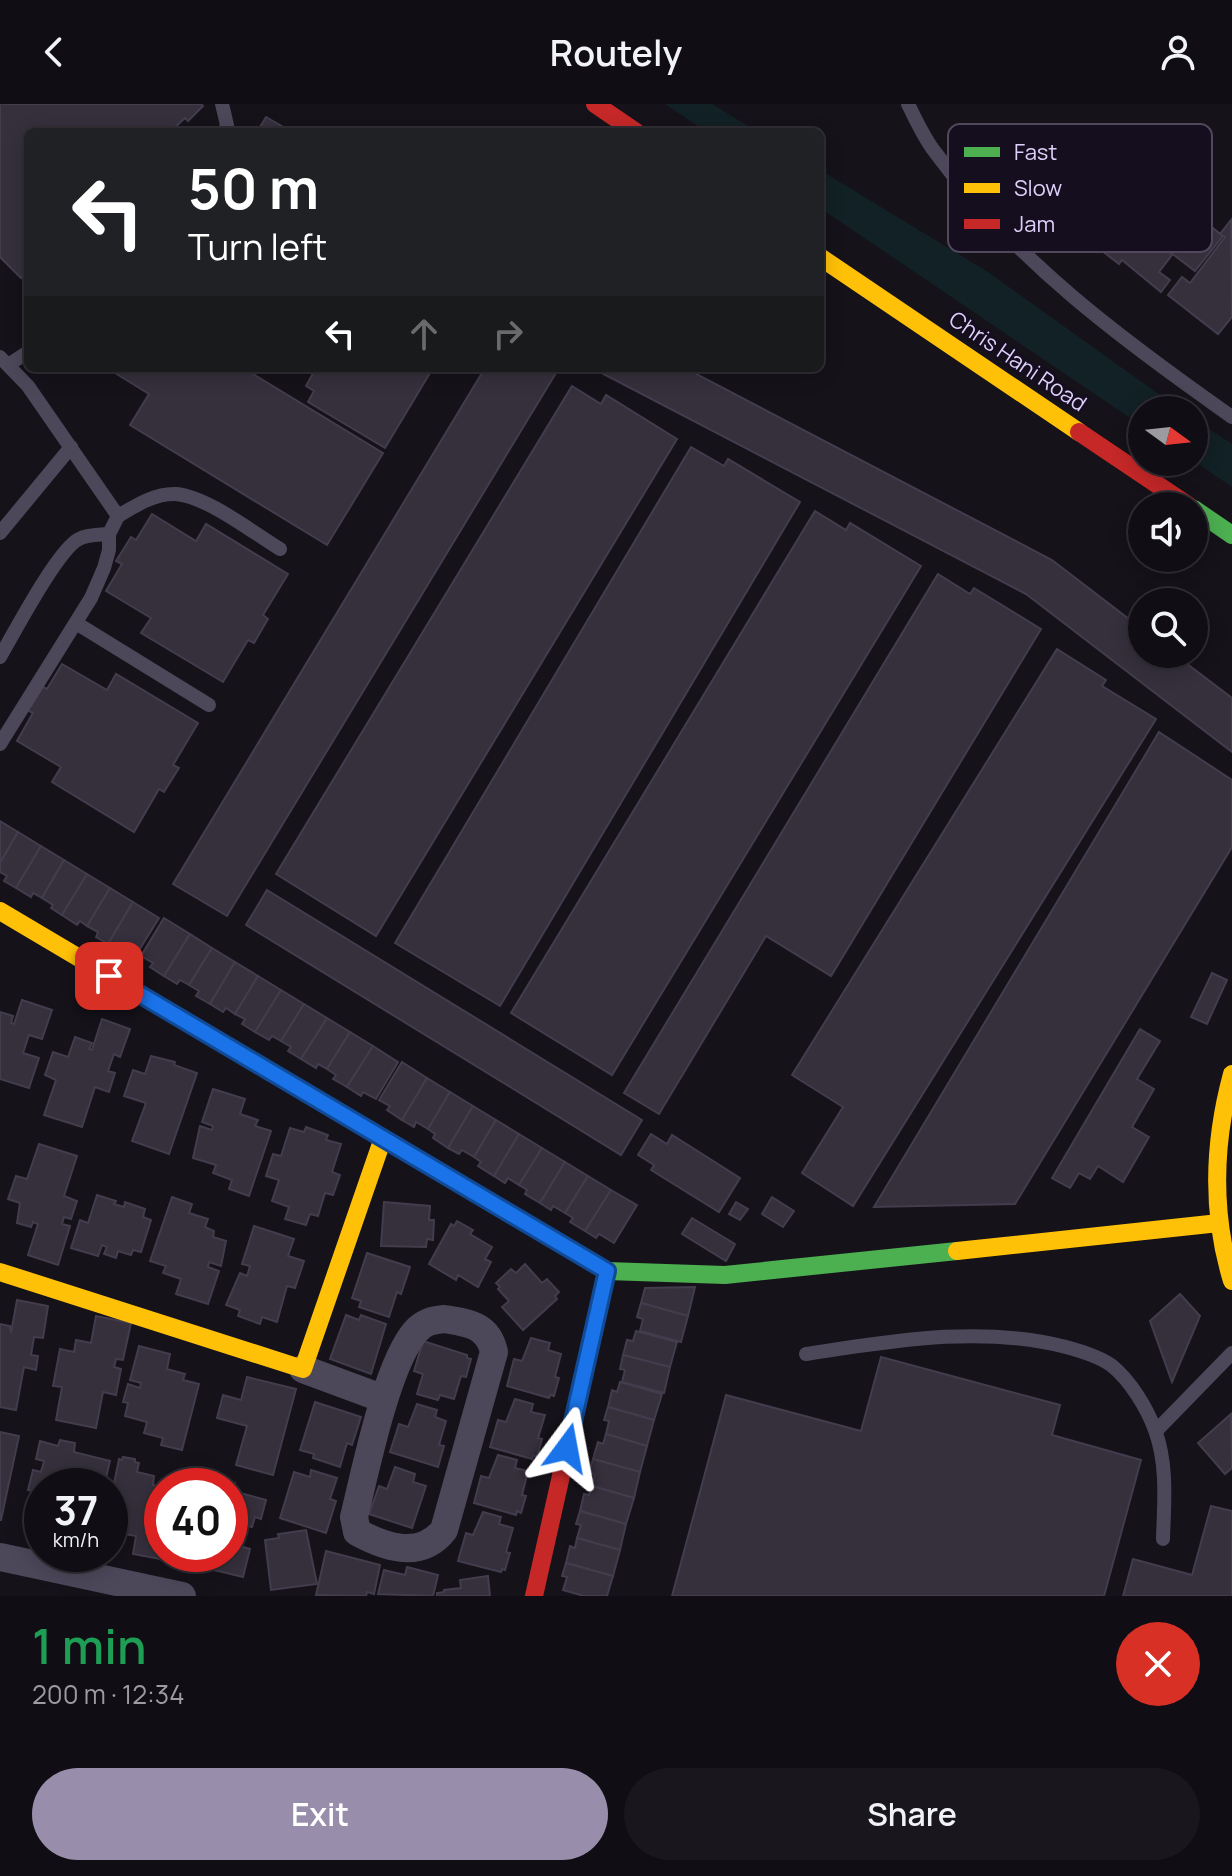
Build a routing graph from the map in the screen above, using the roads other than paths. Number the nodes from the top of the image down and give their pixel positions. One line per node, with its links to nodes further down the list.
1 (222, 104): 4 (lane)
2 (595, 104): 5 (street)
3 (908, 104): 6 (lane)
4 (226, 128)
5 (630, 128)
6 (948, 168)
7 (1025, 252): 11 (lane)
8 (824, 260): 13 (street, Chris Hani Road)
9 (24, 354): 10 (lane)
10 (4, 361): 12 (lane)
11 (1232, 417)
12 (71, 447): 14 (lane); 16 (lane)
13 (1168, 492)
14 (118, 516): 17 (lane); 19 (lane)
15 (1208, 519): 18 (street, Chris Hani Road)
16 (0, 533)
17 (109, 534): 20 (lane); 21 (lane)
18 (1232, 535)
19 (280, 549)
20 (76, 623): 22 (lane); 23 (lane)
21 (0, 657)
22 (209, 705)
23 (0, 744)
24 (0, 911): 26 (street)
25 (1232, 1074): 27 (street)
26 (383, 1138): 28 (street); 33 (street)
27 (1219, 1223): 28 (street); 30 (street)
28 (607, 1271): 39 (street)
29 (0, 1272): 33 (street)
30 (1232, 1281)
31 (1232, 1353): 35 (lane)
32 (806, 1354): 35 (lane)
33 (303, 1369): 34 (street)
34 (384, 1399): 34 (street)
35 (1156, 1431): 36 (lane)
36 (1163, 1539)
37 (0, 1557): 38 (street)
38 (182, 1596)
39 (534, 1596)

